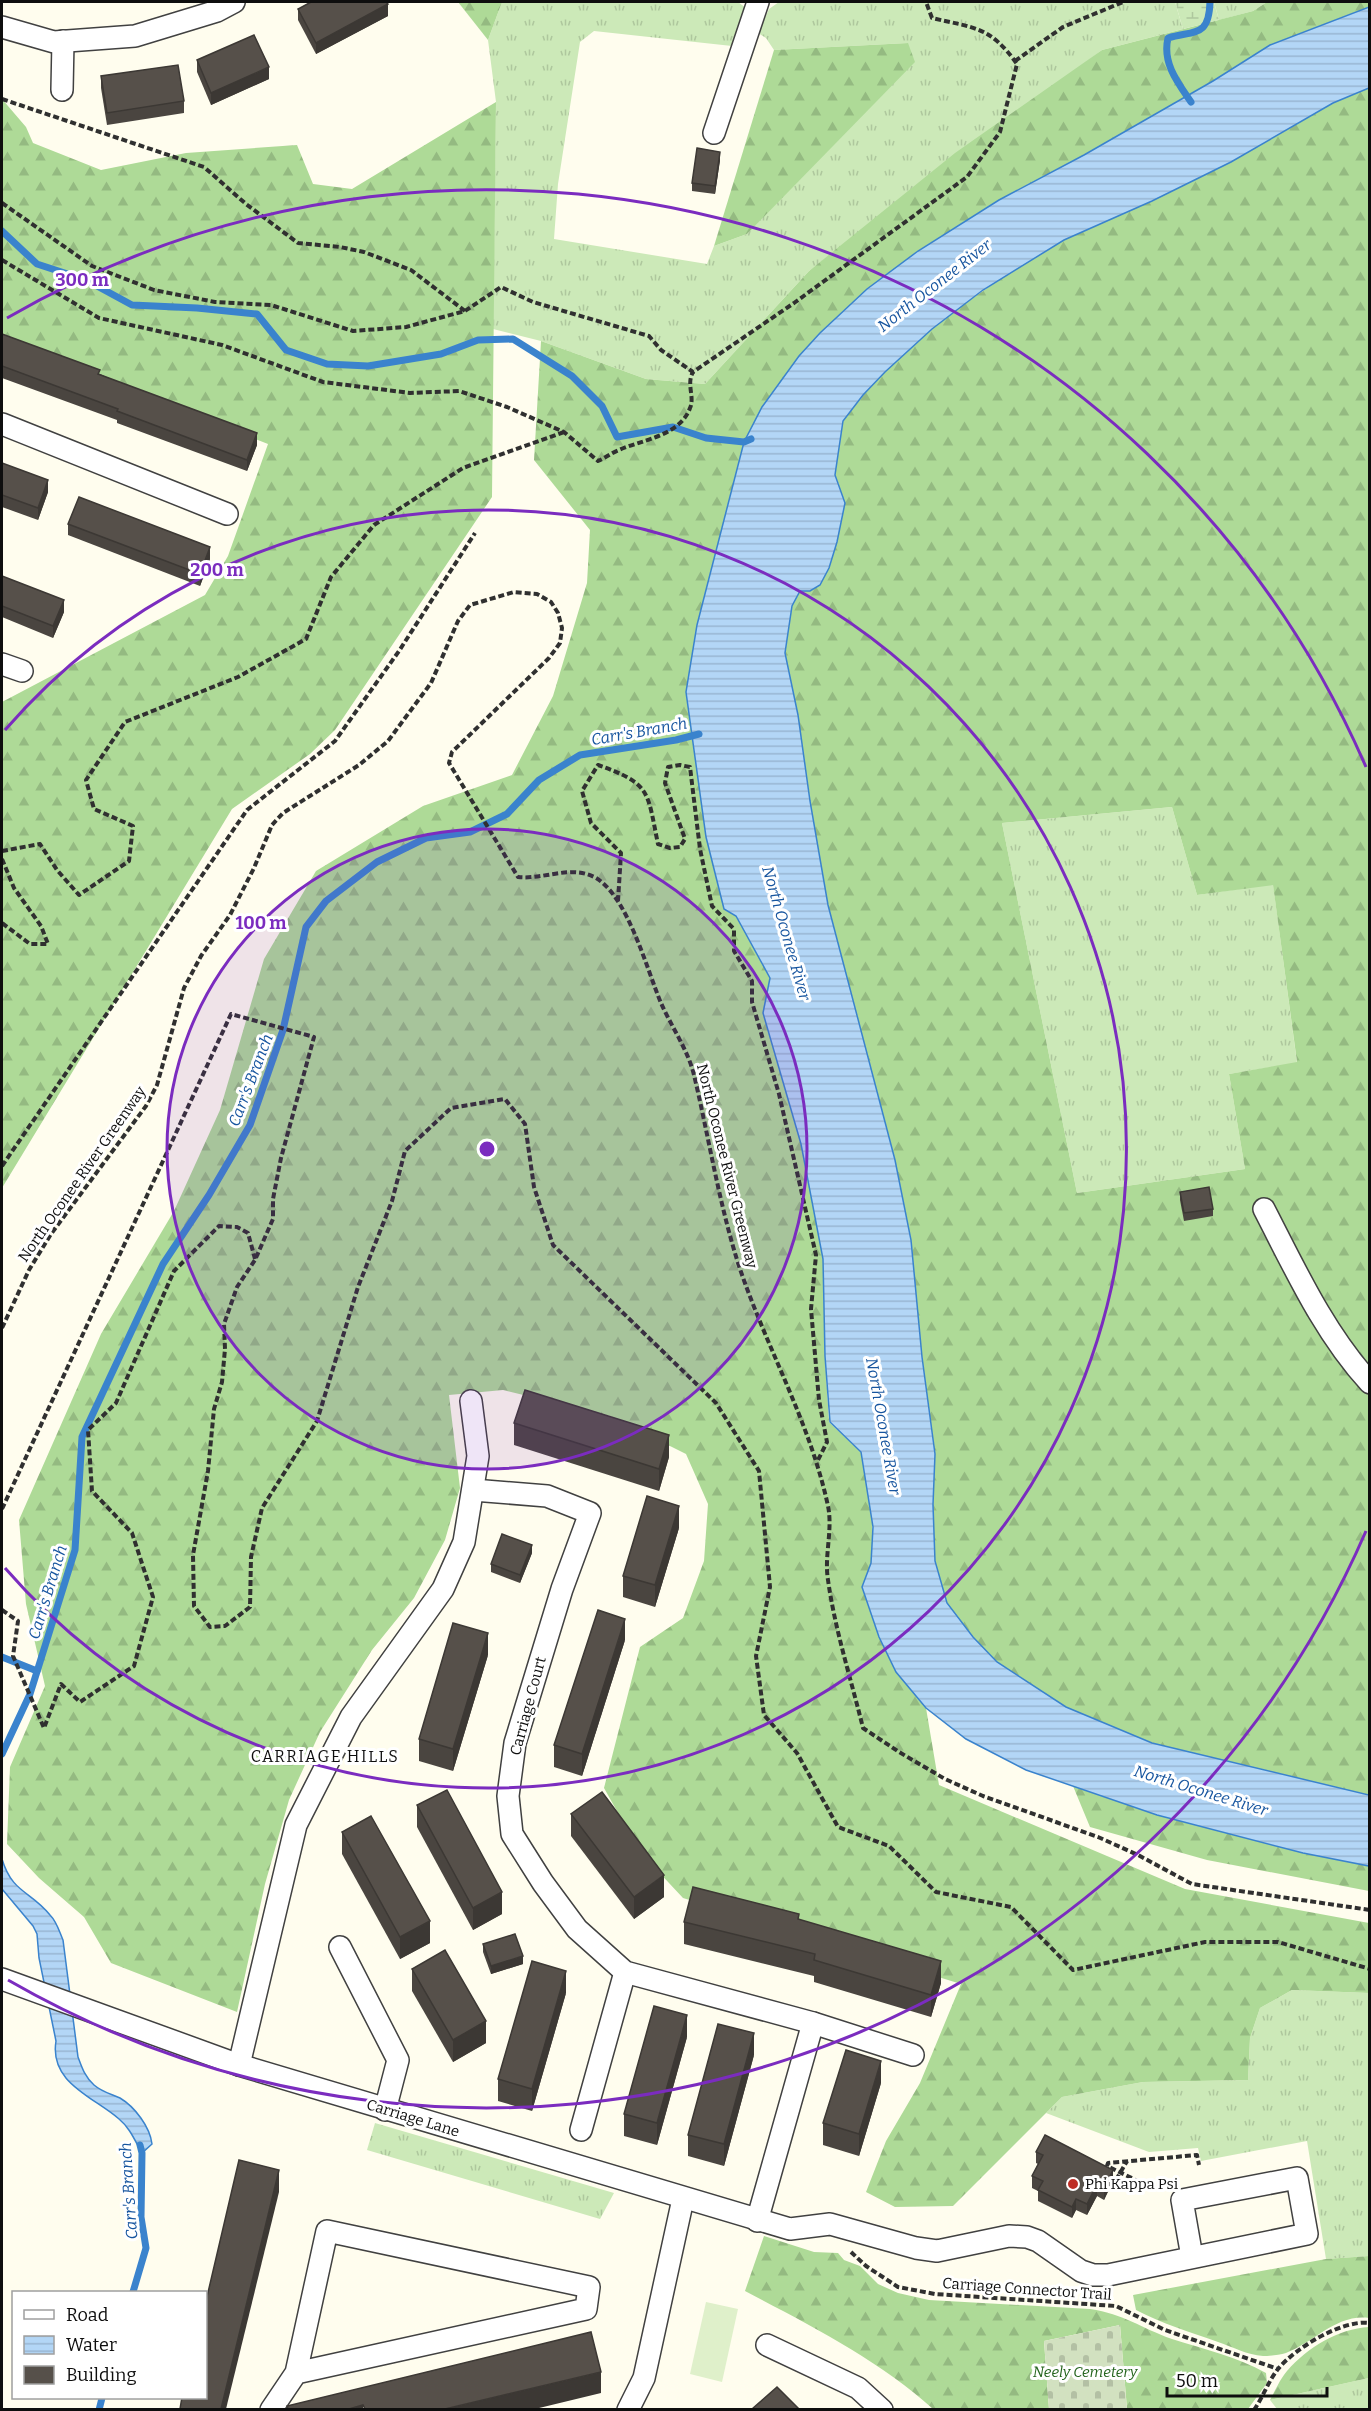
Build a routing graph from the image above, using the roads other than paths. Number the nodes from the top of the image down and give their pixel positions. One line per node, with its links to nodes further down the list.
1 (234, 2): 4 (street)
2 (758, 2): 6 (street)
3 (2, 27): 4 (street)
4 (63, 41): 5 (street)
5 (62, 90)
6 (714, 133)
7 (2, 424): 8 (street)
8 (227, 513)
9 (2, 664): 10 (street)
10 (22, 671)
11 (1263, 1209): 12 (street)
12 (1370, 1383)
13 (471, 1401): 14 (street)
14 (473, 1490): 16 (street, Carriage Court); 20 (street)
15 (340, 1947): 21 (street)
16 (625, 1972): 18 (street, Carriage Court); 22 (street)
17 (2, 1979): 20 (street, Carriage Lane)
18 (813, 2023): 19 (street, Carriage Court); 24 (street)
19 (913, 2055)
20 (239, 2065): 21 (street, Carriage Lane)
21 (385, 2110): 23 (street, Carriage Lane)
22 (581, 2130)
23 (683, 2199): 24 (street, Carriage Lane); 29 (street)
24 (757, 2220): 25 (street, Carriage Lane)
25 (1192, 2258): 25 (street)
26 (767, 2345): 30 (street)
27 (296, 2373): 27 (street); 28 (street)
28 (271, 2409)
29 (628, 2409)
30 (882, 2409)

